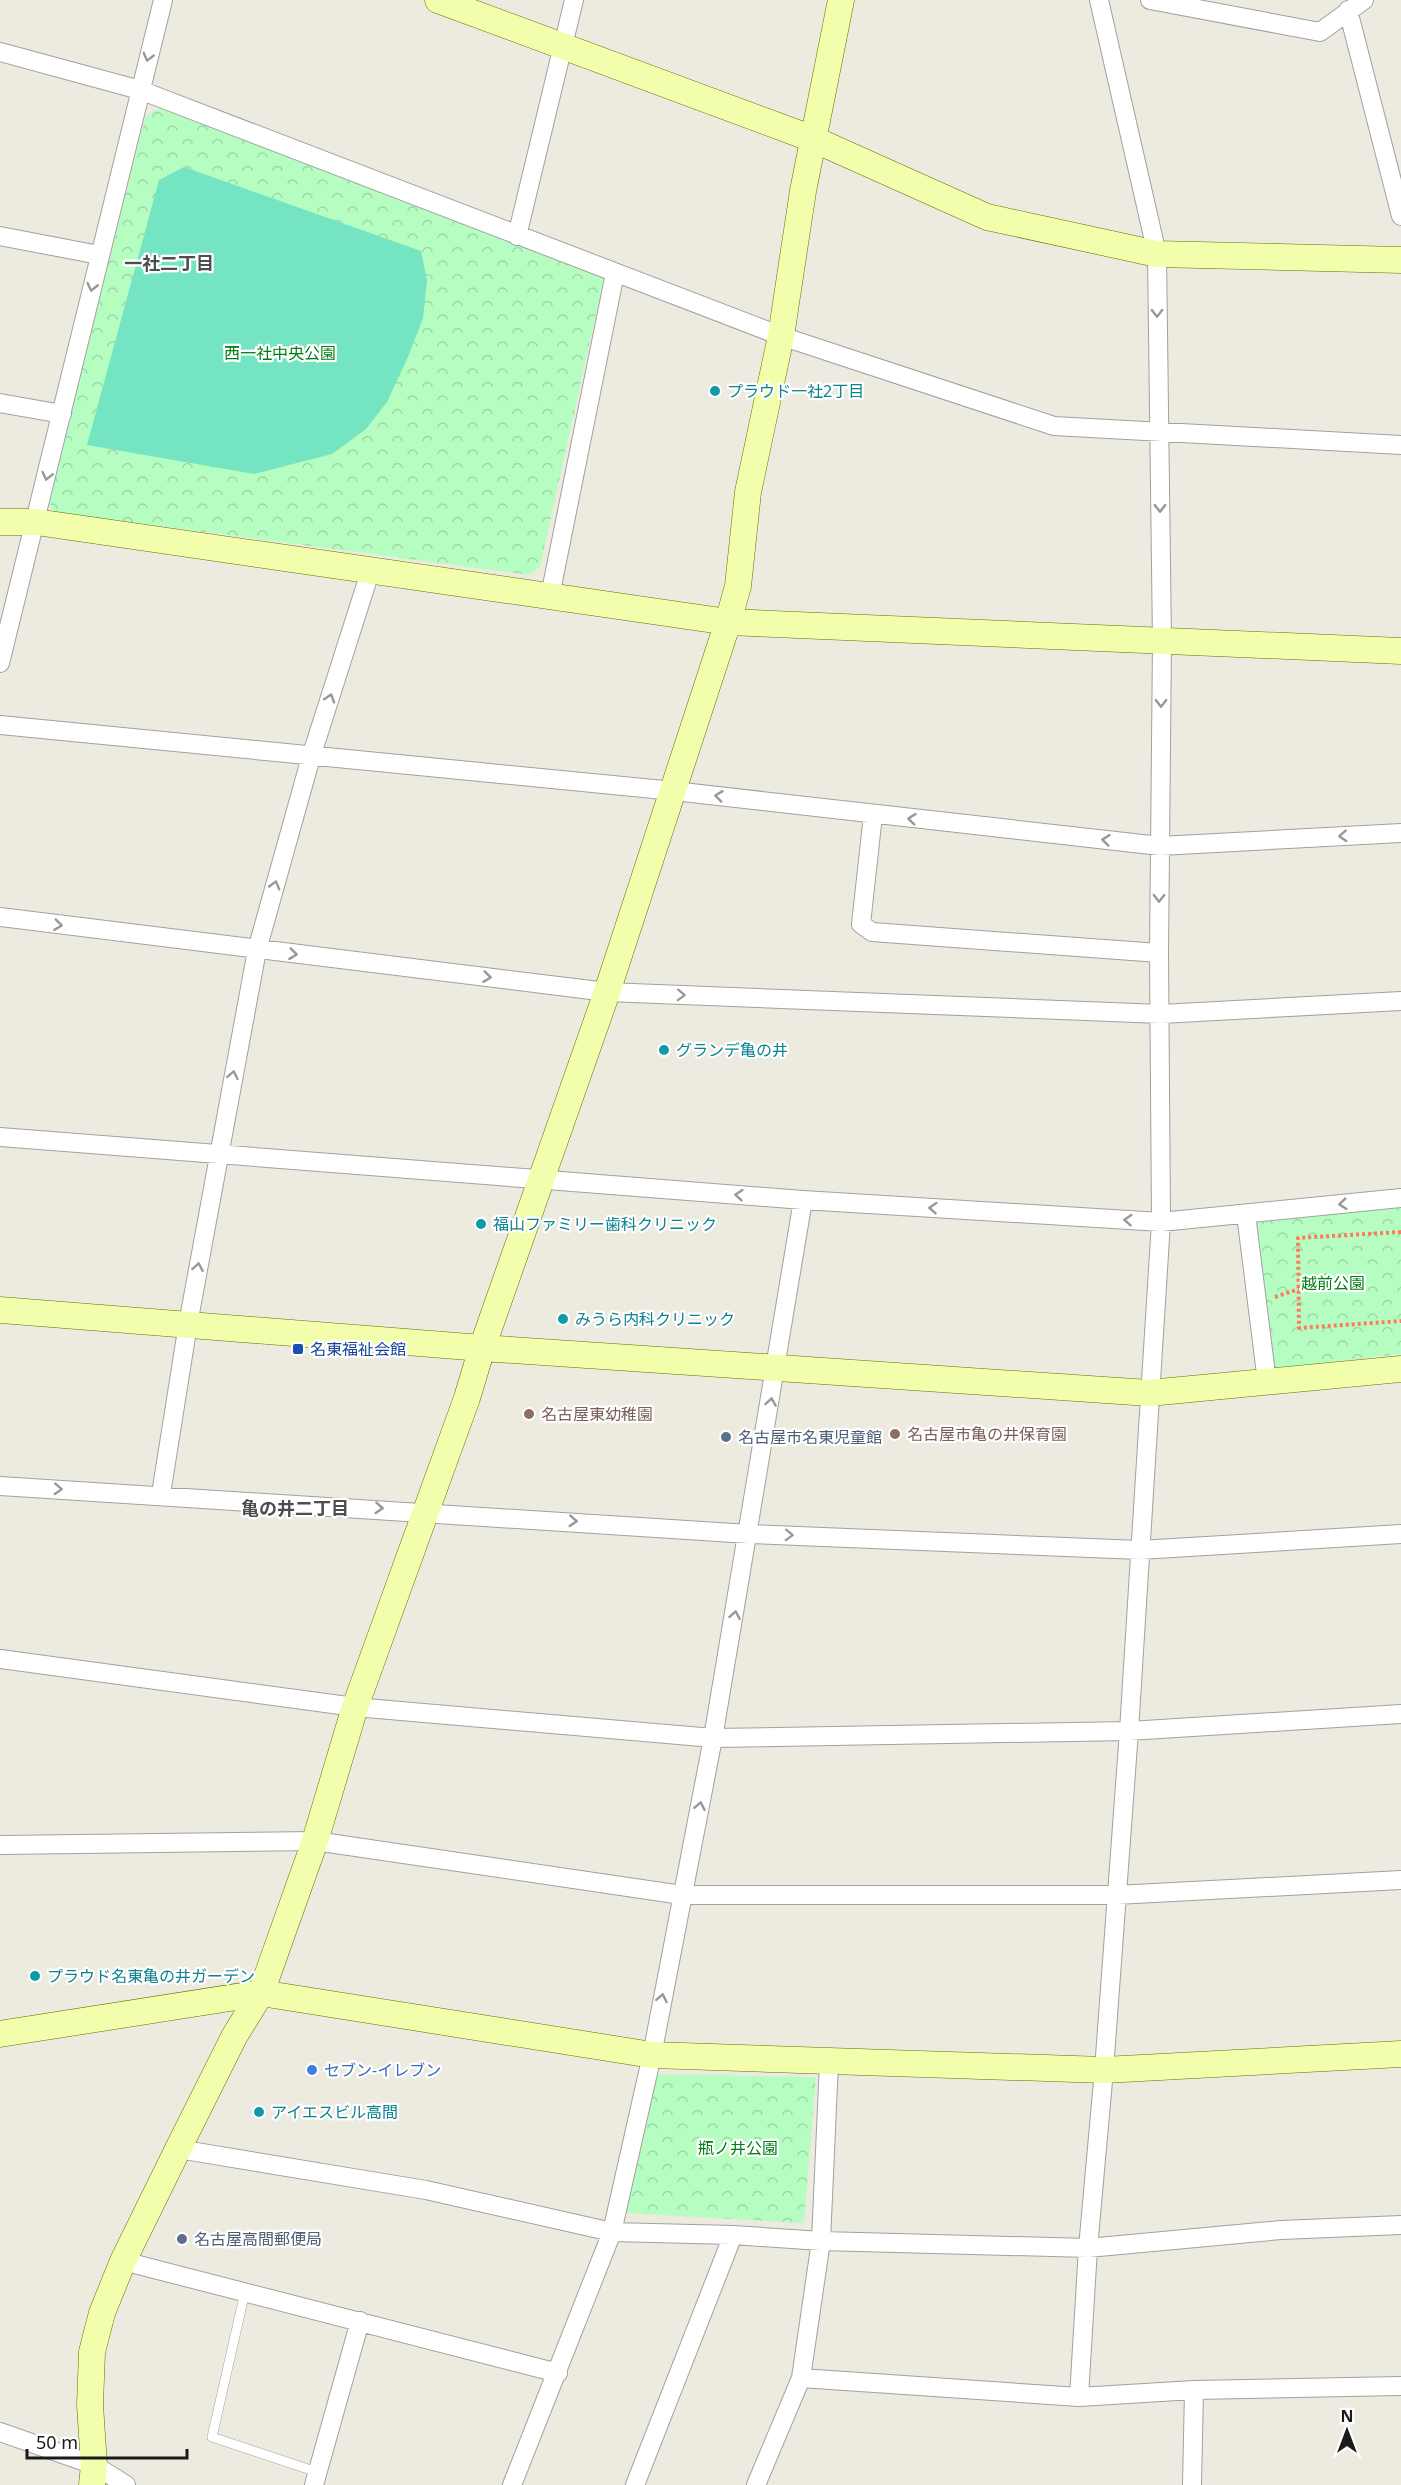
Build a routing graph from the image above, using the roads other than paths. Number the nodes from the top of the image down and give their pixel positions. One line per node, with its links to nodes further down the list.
1 (163, 0): 10 (street, one-way to 10)
2 (438, 0): 8 (street)
3 (574, 0): 8 (street)
4 (841, 0): 11 (street)
5 (1099, 0): 15 (street)
6 (1150, 0): 7 (street)
7 (1356, 5): 12 (street)
8 (564, 48): 11 (street); 14 (street)
9 (0, 52): 10 (street)
10 (140, 90): 14 (street); 16 (street)
11 (813, 139): 15 (street); 19 (street)
12 (1401, 216)
13 (0, 236): 16 (street)
14 (517, 236): 18 (street)
15 (1157, 254): 17 (street); 22 (street, one-way to 22)
16 (99, 255): 21 (street, one-way to 21)
17 (1401, 260)
18 (615, 273): 19 (street); 27 (street)
19 (781, 336): 22 (street); 28 (street)
20 (0, 402): 21 (street)
21 (62, 414): 25 (street, one-way to 25)
22 (1158, 432): 23 (street); 29 (street, one-way to 29)
23 (1401, 445)
24 (0, 522): 25 (street)
25 (36, 522): 26 (street); 31 (street)
26 (371, 569): 27 (street); 33 (street, one-way to 26)
27 (550, 596): 28 (street)
28 (728, 622): 29 (street); 34 (street)
29 (1162, 642): 30 (street); 37 (street, one-way to 37)
30 (1401, 651)
31 (0, 663)
32 (0, 725): 33 (street)
33 (311, 757): 34 (street); 39 (street, one-way to 33)
34 (674, 791): 35 (street, one-way to 34); 41 (street)
35 (873, 815): 37 (street, one-way to 35); 40 (street)
36 (1401, 833): 37 (street, one-way to 37)
37 (1160, 846): 40 (street, one-way to 40)
38 (0, 917): 39 (street, one-way to 39)
39 (257, 950): 41 (street, one-way to 41); 45 (street, one-way to 39)
40 (1159, 953): 43 (street)
41 (607, 992): 43 (street, one-way to 43); 46 (street)
42 (1401, 1001): 43 (street)
43 (1161, 1014): 50 (street)
44 (0, 1137): 45 (street)
45 (219, 1153): 46 (street); 52 (street, one-way to 45)
46 (542, 1179): 48 (street, one-way to 46); 53 (street)
47 (1401, 1198): 49 (street, one-way to 49)
48 (803, 1200): 50 (street, one-way to 48); 54 (street)
49 (1246, 1214): 50 (street); 56 (street)
50 (1161, 1222): 57 (street)
51 (0, 1310): 52 (street)
52 (188, 1324): 53 (street); 59 (street)
53 (482, 1348): 54 (street); 60 (street)
54 (777, 1367): 57 (street); 61 (street, one-way to 54)
55 (1401, 1369): 56 (street)
56 (1267, 1382): 57 (street)
57 (1149, 1393): 63 (street)
58 (0, 1486): 59 (street, one-way to 59)
59 (161, 1494): 60 (street, one-way to 60)
60 (427, 1511): 61 (street, one-way to 61); 65 (street)
61 (749, 1534): 63 (street, one-way to 63); 68 (street, one-way to 61)
62 (1401, 1534): 63 (street)
63 (1140, 1550): 67 (street)
64 (0, 1659): 65 (street)
65 (355, 1707): 68 (street); 69 (street)
66 (1401, 1714): 67 (street)
67 (1129, 1731): 68 (street); 73 (street)
68 (713, 1738): 72 (street, one-way to 68)
69 (315, 1841): 70 (street); 72 (street); 74 (street)
70 (0, 1845)
71 (1401, 1880): 73 (street)
72 (682, 1895): 73 (street); 77 (street, one-way to 72)
73 (1116, 1895): 79 (street)
74 (261, 1993): 75 (street); 77 (street); 80 (street)
75 (0, 2034)
76 (1401, 2054): 79 (street)
77 (652, 2055): 78 (street); 82 (street)
78 (829, 2062): 79 (street); 84 (street)
79 (1104, 2070): 85 (street)
80 (178, 2149): 82 (street); 86 (street)
81 (1401, 2225): 85 (street)
82 (612, 2232): 83 (street); 89 (street)
83 (733, 2235): 84 (street); 99 (street)
84 (821, 2241): 85 (street); 90 (street)
85 (1088, 2248): 93 (street)
86 (123, 2261): 87 (street); 95 (street)
87 (245, 2292): 88 (street); 96 (lane)
88 (360, 2321): 89 (street); 96 (street)
89 (558, 2373): 98 (street)
90 (801, 2378): 93 (street); 100 (street)
91 (1401, 2386): 92 (street)
92 (1194, 2390): 93 (street); 101 (street)
93 (1079, 2397)
94 (0, 2432): 95 (street)
95 (93, 2475): 97 (street)
96 (316, 2479)
97 (126, 2485)
98 (512, 2485)
99 (635, 2485)
100 (756, 2485)
101 (1192, 2485)

